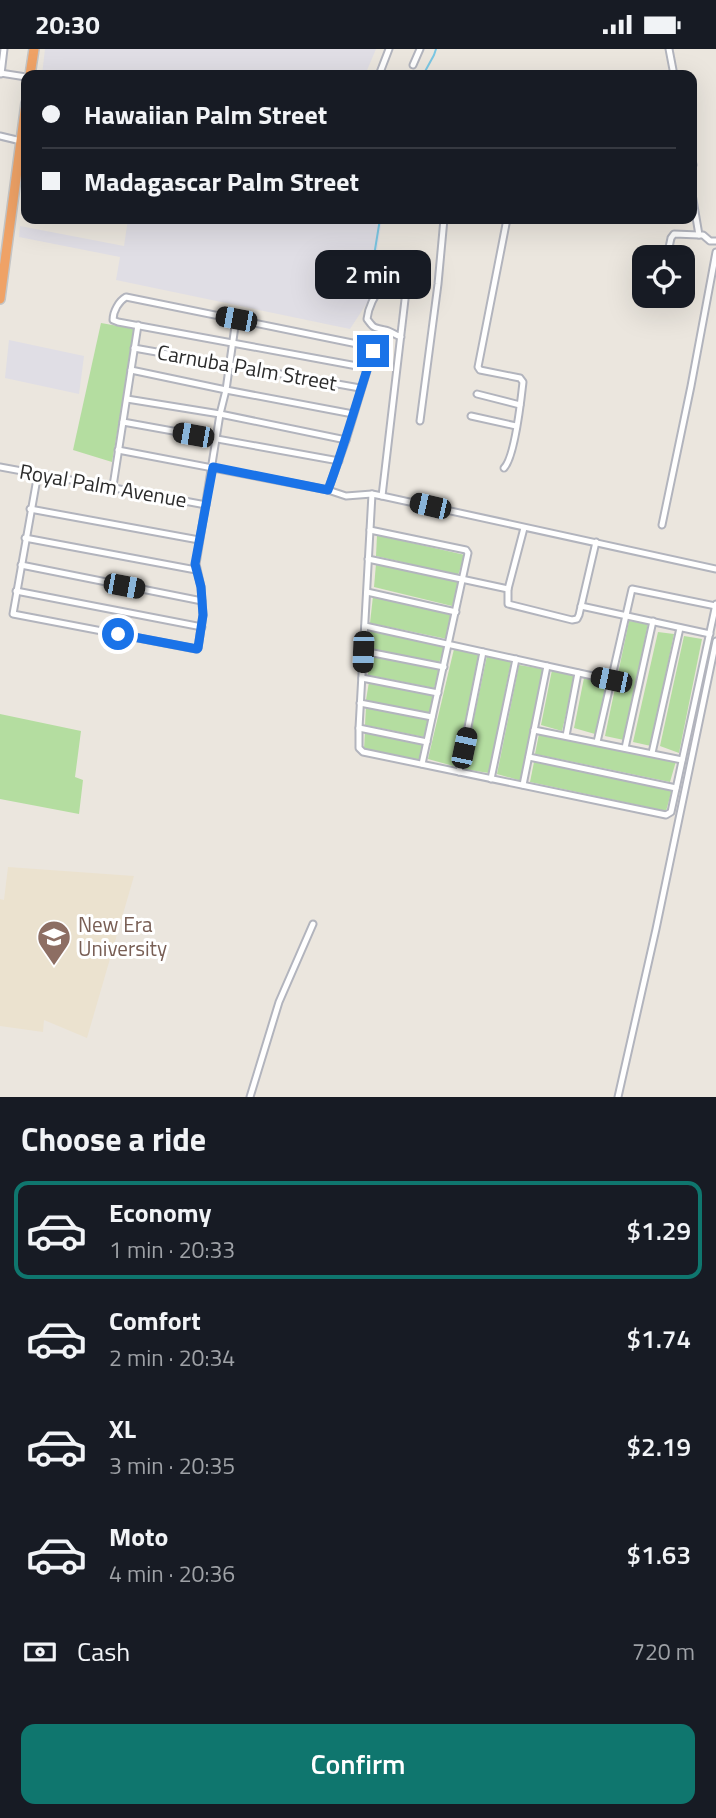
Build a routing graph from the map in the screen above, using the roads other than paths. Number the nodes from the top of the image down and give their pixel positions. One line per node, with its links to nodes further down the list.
1 (4, 49): 10 (street)
2 (34, 49): 7 (highway)
3 (389, 49): 8 (street)
4 (420, 49): 6 (street)
5 (669, 49): 9 (street)
6 (413, 65)
7 (29, 70)
8 (381, 70)
9 (673, 70)
10 (0, 73): 11 (street)
11 (21, 75)
12 (0, 136): 13 (street)
13 (21, 141): 14 (highway)
14 (5, 222): 22 (highway)
15 (697, 223): 18 (street)
16 (444, 224): 39 (street)
17 (506, 224): 35 (street)
18 (699, 235): 19 (street); 20 (street)
19 (716, 241)
20 (670, 245)
21 (716, 253): 56 (street)
22 (0, 299)
23 (236, 319): 24 (street); 26 (street); 29 (street)
24 (138, 325): 26 (street); 27 (street)
25 (401, 337): 25 (street); 53 (street)
26 (233, 342): 28 (street); 29 (street)
27 (134, 348): 28 (street, Carnuba Palm Street); 30 (street)
28 (230, 365): 31 (street, Carnuba Palm Street); 32 (street)
29 (368, 368): 31 (street)
30 (131, 370): 32 (street); 34 (street)
31 (360, 388): 37 (street)
32 (226, 390): 36 (street); 37 (street)
33 (477, 394): 35 (street)
34 (127, 399): 36 (street); 40 (street)
35 (520, 405): 41 (street)
36 (220, 414): 42 (street); 43 (street)
37 (353, 414): 43 (street)
38 (471, 416): 41 (street)
39 (420, 421)
40 (123, 422): 42 (street); 44 (street)
41 (516, 426): 48 (street)
42 (217, 439): 45 (street); 47 (street)
43 (346, 440): 45 (street)
44 (118, 450): 47 (street); 50 (street)
45 (339, 461): 51 (street)
46 (0, 467): 49 (street, Royal Palm Avenue)
47 (213, 467): 51 (street); 54 (street)
48 (504, 468)
49 (38, 473): 50 (street, Royal Palm Avenue); 55 (street)
50 (113, 487): 54 (street, Royal Palm Avenue)
51 (328, 490): 52 (street)
52 (372, 494): 53 (street); 58 (street)
53 (382, 495): 57 (street)
54 (206, 505): 60 (street)
55 (30, 509): 59 (street); 60 (street)
56 (662, 525)
57 (524, 527): 61 (street); 67 (street)
58 (370, 530): 62 (street); 66 (street)
59 (25, 538): 63 (street); 65 (street)
60 (199, 540): 65 (street)
61 (596, 543): 64 (street); 72 (street)
62 (368, 559): 66 (street); 69 (street)
63 (20, 565): 68 (street); 70 (street)
64 (716, 569)
65 (196, 570): 70 (street)
66 (463, 579): 67 (street); 73 (street)
67 (509, 589): 72 (street)
68 (16, 591): 77 (street); 77 (street)
69 (367, 591): 73 (street); 76 (street)
70 (202, 601): 77 (street)
71 (716, 605): 74 (street); 79 (street)
72 (581, 606): 74 (street)
73 (456, 612): 81 (street)
74 (626, 615): 75 (street); 89 (street)
75 (653, 621): 78 (street); 98 (street)
76 (365, 626): 81 (street); 82 (street)
77 (202, 627)
78 (680, 628): 79 (street); 99 (street)
79 (710, 634): 101 (street)
80 (716, 641): 109 (street)
81 (449, 644): 83 (street); 86 (street)
82 (363, 652): 86 (street); 88 (street)
83 (483, 652): 84 (street); 103 (street)
84 (516, 659): 85 (street); 104 (street)
85 (547, 666): 87 (street); 94 (street)
86 (444, 667): 90 (street)
87 (578, 673): 89 (street); 95 (street)
88 (362, 678): 90 (street); 91 (street)
89 (611, 680): 97 (street)
90 (438, 692): 92 (street)
91 (360, 702): 92 (street); 93 (street)
92 (432, 717): 96 (street)
93 (359, 728): 96 (street); 102 (street)
94 (534, 730): 95 (street); 100 (street)
95 (566, 736): 97 (street)
96 (427, 742): 102 (street)
97 (597, 742): 98 (street)
98 (625, 748): 99 (street)
99 (652, 753): 101 (street)
100 (529, 757): 105 (street); 106 (street)
101 (682, 760): 106 (street)
102 (422, 764): 103 (street)
103 (459, 772): 104 (street)
104 (491, 779): 105 (street)
105 (523, 785): 106 (street)
106 (676, 788)
107 (313, 924): 108 (street)
108 (250, 1097)
109 (618, 1097)

